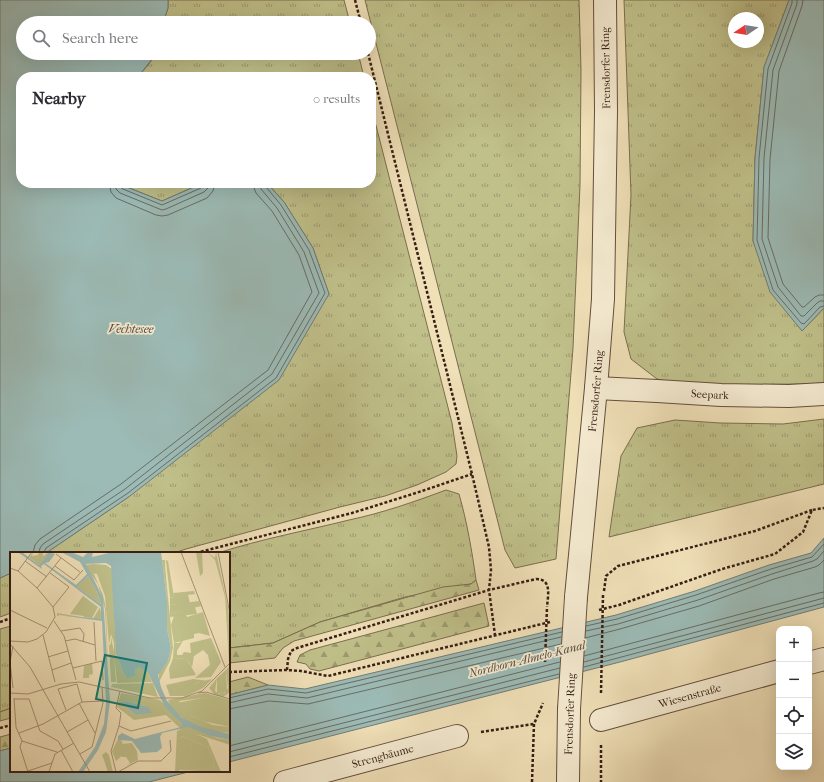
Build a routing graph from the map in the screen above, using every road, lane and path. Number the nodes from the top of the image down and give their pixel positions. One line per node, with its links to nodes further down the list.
1 (355, 0): 3 (path)
2 (605, 0): 7 (street, Frensdorfer Ring)
3 (359, 16)
4 (370, 60): 5 (path)
5 (373, 72)
6 (376, 85): 9 (path)
7 (596, 388): 8 (street, Seepark); 34 (street, Frensdorfer Ring, bridge)
8 (824, 394)
9 (472, 474): 12 (path); 13 (path)
10 (824, 508): 11 (path)
11 (812, 510): 14 (path); 25 (path, bridge)
12 (200, 552)
13 (489, 590): 18 (path); 21 (path, bridge); 22 (path)
14 (619, 605)
15 (10, 618): 16 (path)
16 (0, 622)
17 (515, 630): 18 (path)
18 (495, 635): 22 (path)
19 (824, 659): 20 (street)
20 (812, 662)
21 (545, 663)
22 (287, 670): 23 (path)
23 (230, 672)
24 (776, 672): 27 (street, Wiesenstraße)
25 (602, 693)
26 (543, 703): 28 (path)
27 (601, 720)
28 (534, 724): 31 (path); 33 (path)
29 (10, 725): 30 (path)
30 (0, 728)
31 (457, 736): 32 (street, Strengbäume)
32 (285, 782)
33 (532, 782)
34 (568, 782)

